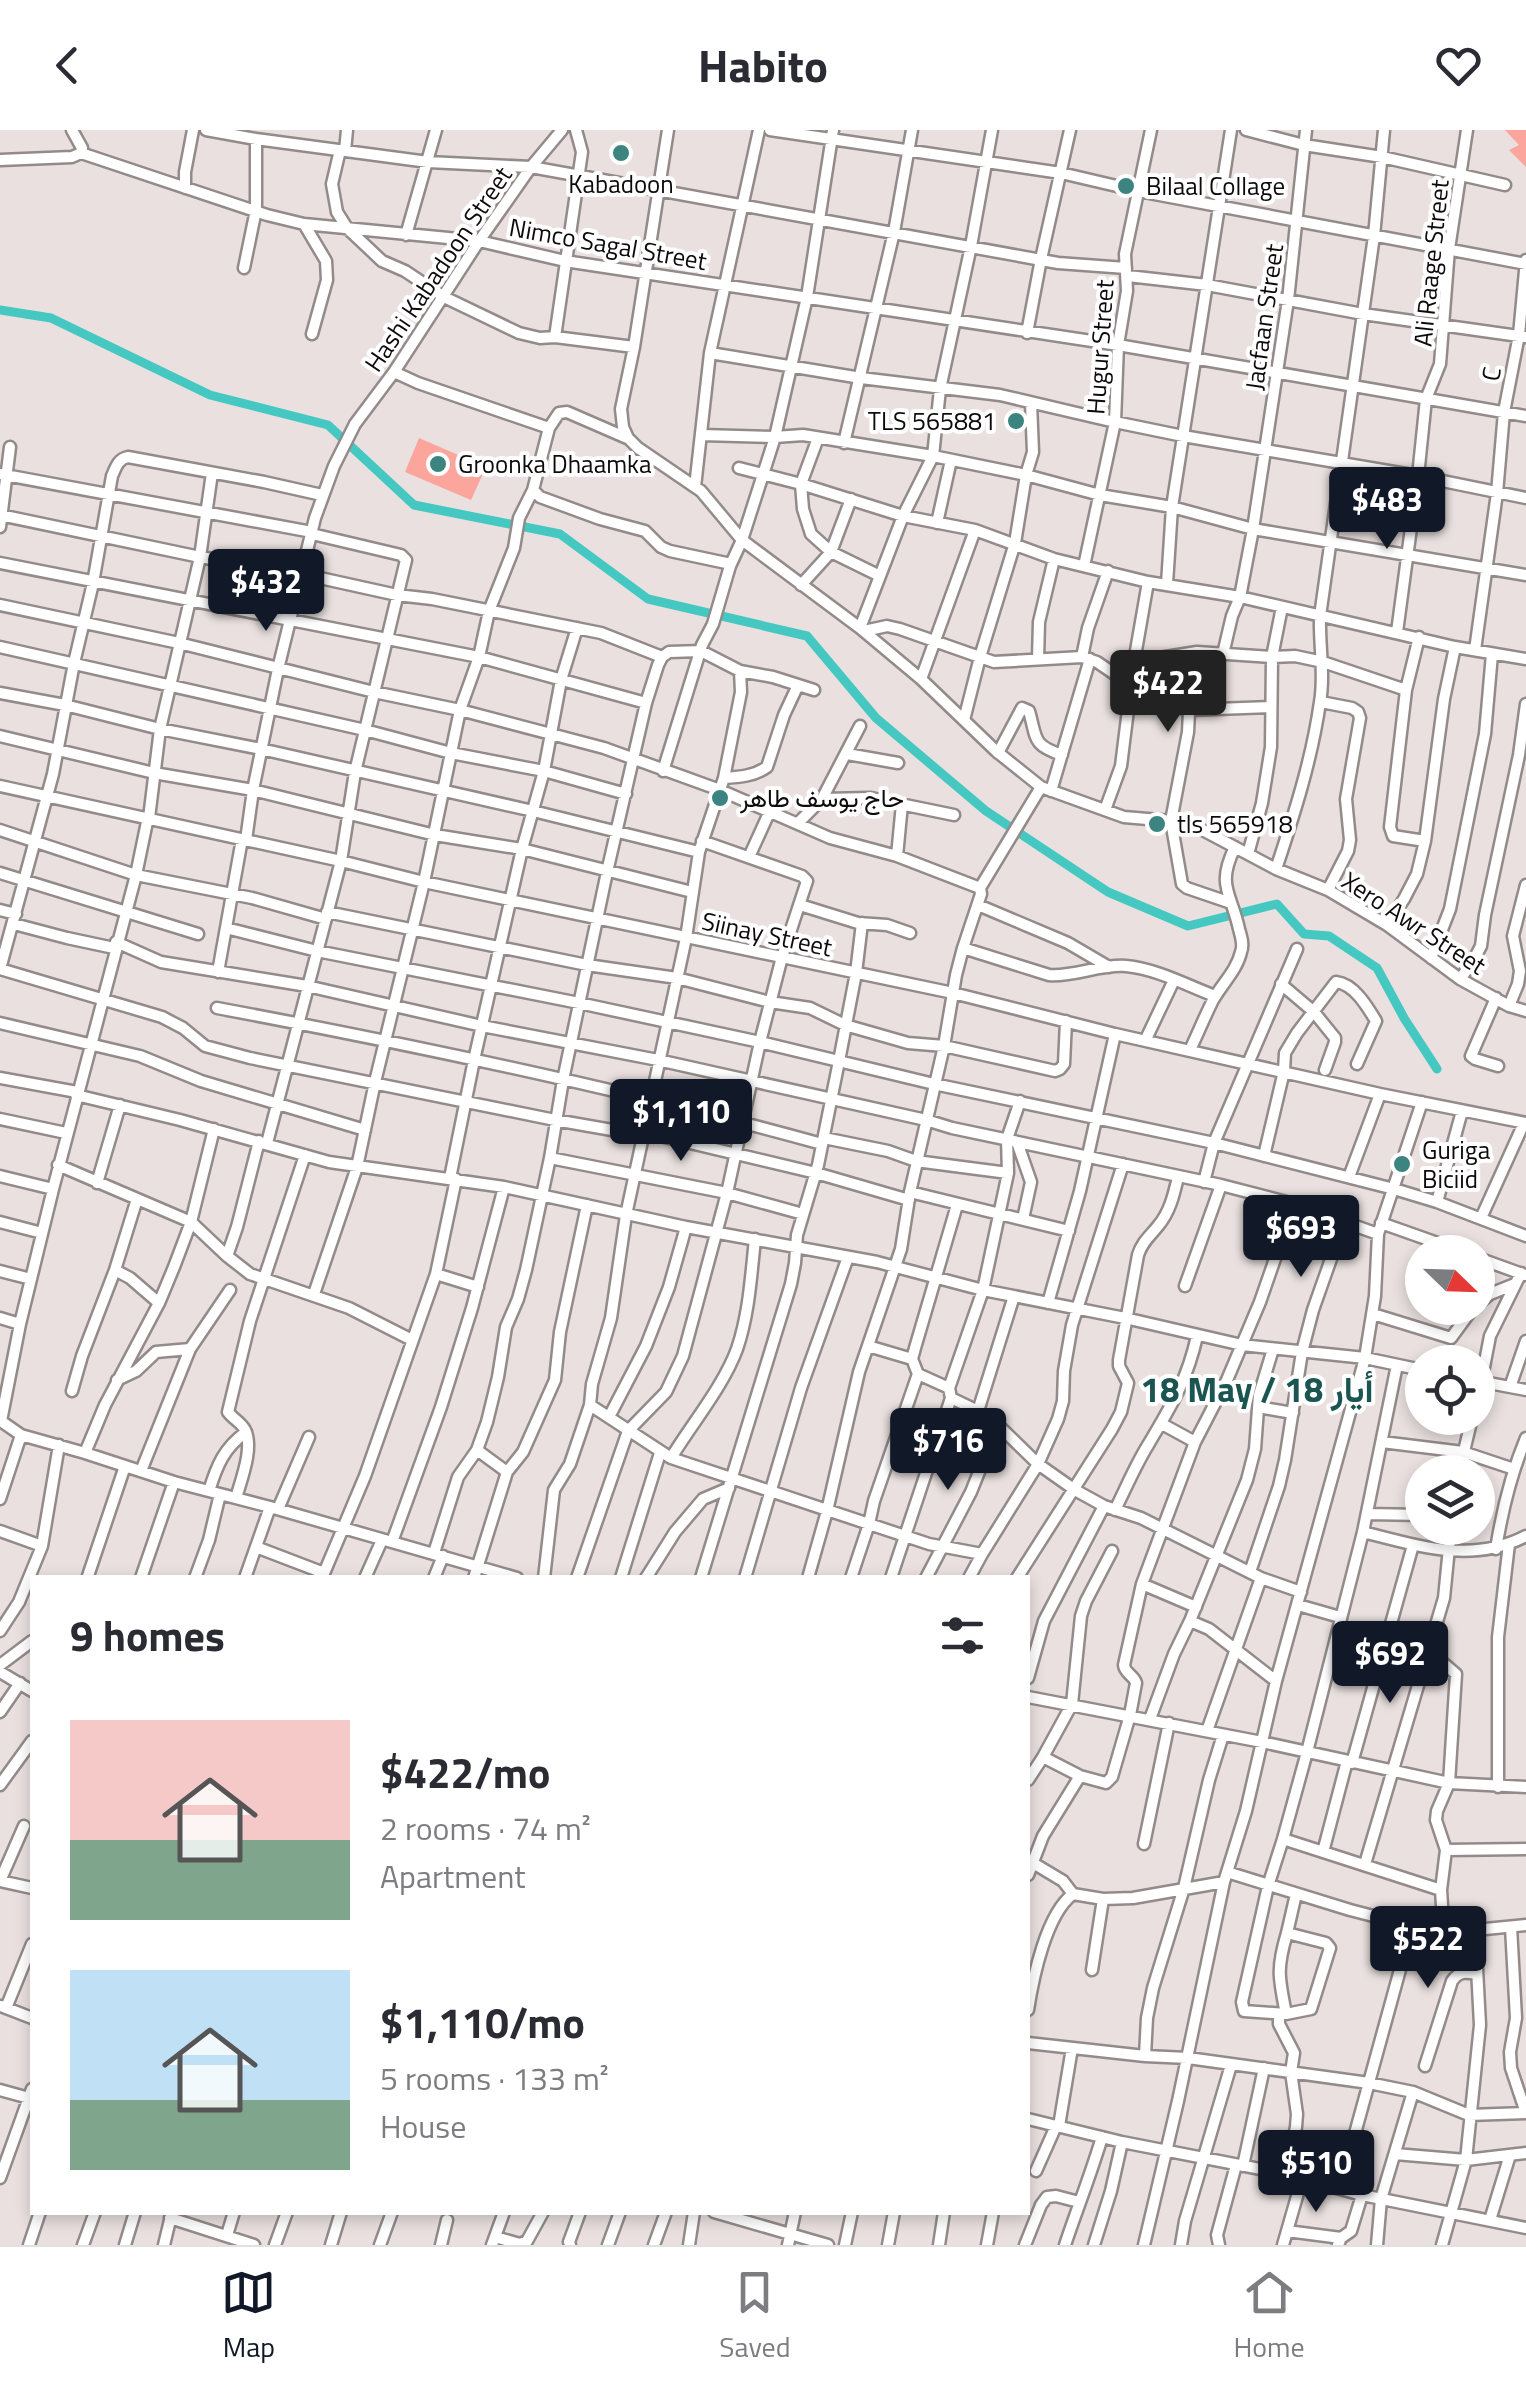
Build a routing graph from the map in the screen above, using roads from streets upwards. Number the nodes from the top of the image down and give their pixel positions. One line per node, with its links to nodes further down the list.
1 (72, 130): 25 (street)
2 (192, 130): 35 (street)
3 (206, 130): 21 (street)
4 (347, 130): 23 (street)
5 (436, 130): 29 (street)
6 (562, 130): 30 (street, Hashi Kabadoon Street)
7 (576, 130): 32 (street)
8 (668, 130): 37 (street)
9 (759, 130): 38 (street)
10 (770, 130): 20 (street)
11 (912, 130): 24 (street)
12 (992, 130): 28 (street)
13 (1070, 130): 31 (street)
14 (1151, 130): 36 (street, Hugur Street)
15 (1231, 130): 39 (street)
16 (1246, 130): 22 (street)
17 (1306, 130): 22 (street, Jacfaan Street)
18 (1384, 130): 26 (street)
19 (1467, 130): 33 (street, Ali Raage Street)
20 (832, 134): 24 (street); 41 (street)
21 (256, 139): 23 (street); 40 (street)
22 (1304, 145): 26 (street); 42 (street, Jacfaan Street)
23 (342, 150): 29 (street); 44 (street)
24 (909, 150): 28 (street); 45 (street)
25 (80, 153): 27 (street); 35 (street, Nimco Sagal Street)
26 (1382, 157): 33 (street); 47 (street)
27 (0, 160)
28 (985, 160): 31 (street); 49 (street)
29 (428, 162): 30 (street); 46 (street)
30 (531, 168): 32 (street); 48 (street, Hashi Kabadoon Street)
31 (1061, 173): 36 (street); 51 (street)
32 (579, 176): 37 (street); 52 (street)
33 (1460, 176): 34 (street); 50 (street, Ali Raage Street)
34 (1504, 185)
35 (185, 188): 40 (street, Nimco Sagal Street)
36 (1138, 190): 39 (street); 55 (street, Hugur Street)
37 (659, 191): 38 (street); 56 (street)
38 (742, 206): 41 (street); 58 (street)
39 (1218, 206): 42 (street); 57 (street)
40 (256, 210): 43 (street, Nimco Sagal Street); 54 (street)
41 (820, 221): 45 (street); 60 (street)
42 (1297, 221): 47 (street); 61 (street, Jacfaan Street)
43 (304, 224): 44 (street, Nimco Sagal Street); 67 (street)
44 (347, 228): 46 (street, Nimco Sagal Street); 59 (street)
45 (894, 232): 49 (street); 62 (street)
46 (406, 235): 48 (street, Nimco Sagal Street)
47 (1374, 236): 50 (street); 63 (street)
48 (479, 241): 52 (street, Nimco Sagal Street); 59 (street, Hashi Kabadoon Street)
49 (970, 246): 51 (street); 64 (street)
50 (1450, 249): 53 (street); 65 (street, Ali Raage Street)
51 (1040, 260): 55 (street); 66 (street)
52 (565, 261): 56 (street, Nimco Sagal Street); 69 (street)
53 (1526, 261): 68 (street, C)
54 (244, 268)
55 (1127, 272): 57 (street); 70 (street, Hugur Street)
56 (646, 274): 58 (street, Nimco Sagal Street); 71 (street)
57 (1206, 284): 61 (street); 73 (street)
58 (726, 285): 60 (street, Nimco Sagal Street); 72 (street)
59 (444, 297): 69 (street); 75 (street, Hashi Kabadoon Street)
60 (807, 297): 62 (street, Nimco Sagal Street); 74 (street)
61 (1288, 300): 63 (street); 76 (street, Jacfaan Street)
62 (875, 308): 64 (street, Nimco Sagal Street); 77 (street)
63 (1363, 314): 65 (street); 78 (street)
64 (954, 320): 66 (street, Nimco Sagal Street); 79 (street)
65 (1443, 324): 68 (street); 80 (street, Ali Raage Street)
66 (1027, 333): 70 (street, Nimco Sagal Street)
67 (312, 334)
68 (1523, 336): 82 (street, C)
69 (555, 337): 71 (street)
70 (1118, 345): 73 (street, Nimco Sagal Street); 84 (street, Hugur Street)
71 (634, 346): 89 (street)
72 (710, 353): 74 (street); 86 (street)
73 (1196, 359): 76 (street, Nimco Sagal Street); 87 (street)
74 (790, 367): 77 (street); 88 (street)
75 (394, 372): 85 (street); 108 (street, Hashi Kabadoon Street)
76 (1278, 372): 78 (street, Nimco Sagal Street); 93 (street, Jacfaan Street)
77 (861, 378): 79 (street); 91 (street)
78 (1352, 387): 80 (street, Nimco Sagal Street); 96 (street)
79 (940, 389): 81 (street); 94 (street)
80 (1426, 398): 82 (street, Nimco Sagal Street); 102 (street, Ali Raage Street)
81 (1031, 403): 84 (street); 101 (street)
82 (1504, 412): 83 (street, Nimco Sagal Street); 107 (street, C)
83 (1526, 416)
84 (1115, 422): 87 (street); 109 (street, Hugur Street)
85 (548, 428): 89 (street, Xero Awr Street); 105 (street)
86 (702, 435): 88 (street); 104 (street)
87 (1183, 436): 93 (street); 112 (street)
88 (775, 437): 90 (street); 99 (street)
89 (628, 438): 104 (street, Xero Awr Street)
90 (818, 438): 91 (street); 103 (street)
91 (844, 443): 94 (street)
92 (10, 447): 100 (street)
93 (1265, 449): 96 (street); 117 (street, Jacfaan Street)
94 (933, 456): 95 (street); 114 (street)
95 (951, 460): 101 (street); 116 (street)
96 (1342, 463): 102 (street); 122 (street)
97 (738, 468): 99 (street)
98 (212, 473): 106 (street); 108 (street); 113 (street)
99 (763, 474): 103 (street); 121 (street)
100 (4, 475): 106 (street); 115 (street)
101 (1026, 475): 109 (street); 123 (street)
102 (1418, 476): 107 (street); 125 (street, Ali Raage Street)
103 (801, 484): 111 (street); 124 (street)
104 (695, 487): 121 (street, Xero Awr Street)
105 (533, 490): 129 (street); 145 (street)
106 (109, 493): 113 (street); 120 (street)
107 (1497, 493): 110 (street); 131 (street, C)
108 (322, 495): 119 (street, Hashi Kabadoon Street)
109 (1100, 495): 112 (street); 130 (street, Hugur Street)
110 (1526, 498)
111 (851, 500): 114 (street); 124 (street)
112 (1172, 507): 117 (street); 138 (street)
113 (206, 514): 119 (street); 126 (street)
114 (904, 516): 116 (street); 135 (street)
115 (0, 519): 120 (street)
116 (937, 524): 118 (street)
117 (1253, 529): 122 (street); 141 (street, Jacfaan Street)
118 (974, 530): 123 (street); 154 (street)
119 (312, 533): 133 (street, Hashi Kabadoon Street); 140 (street)
120 (102, 537): 126 (street); 136 (street)
121 (742, 540): 129 (street); 139 (street, Xero Awr Street)
122 (1330, 540): 125 (street); 146 (street)
123 (1014, 543): 127 (street); 165 (street)
124 (831, 552): 135 (street); 139 (street)
125 (1407, 554): 131 (street); 151 (street, Ali Raage Street)
126 (200, 557): 133 (street); 142 (street)
127 (1054, 559): 130 (street); 168 (street)
128 (0, 563): 136 (street)
129 (731, 564): 159 (street)
130 (1084, 566): 132 (street)
131 (1485, 567): 134 (street); 158 (street, C)
132 (1108, 572): 137 (street); 166 (street)
133 (302, 574): 140 (street); 147 (street, Hashi Kabadoon Street)
134 (1526, 574)
135 (880, 576): 150 (street)
136 (93, 582): 142 (street); 148 (street)
137 (1148, 582): 138 (street); 170 (street)
138 (1167, 584): 141 (street)
139 (800, 585): 150 (street, Xero Awr Street)
140 (397, 595): 145 (street); 153 (street)
141 (1240, 597): 144 (street); 161 (street, Jacfaan Street)
142 (190, 599): 147 (street); 155 (street)
143 (0, 605): 148 (street)
144 (1282, 607): 146 (street); 167 (street)
145 (489, 611): 149 (street); 163 (street)
146 (1320, 616): 151 (street); 171 (street)
147 (290, 619): 153 (street); 173 (street, Hashi Kabadoon Street)
148 (83, 624): 155 (street); 172 (street)
149 (577, 628): 164 (street); 175 (street)
150 (862, 630): 154 (street); 176 (street, Xero Awr Street)
151 (1397, 632): 152 (street)
152 (1419, 637): 157 (street); 180 (street)
153 (386, 640): 163 (street); 182 (street)
154 (936, 642): 165 (street); 176 (street)
155 (179, 643): 173 (street); 178 (street)
156 (0, 646): 172 (street)
157 (1455, 647): 158 (street); 233 (street)
158 (1475, 650): 162 (street)
159 (701, 651): 164 (street); 174 (street); 207 (street)
160 (1192, 653): 161 (street); 170 (street); 191 (street)
161 (1223, 654): 167 (street)
162 (1492, 654): 169 (street); 274 (street)
163 (478, 657): 175 (street); 190 (street)
164 (662, 657): 185 (street)
165 (980, 657): 168 (street); 192 (street)
166 (1086, 658): 168 (street); 181 (street); 203 (street)
167 (1272, 658): 171 (street); 188 (street)
168 (1038, 659)
169 (1526, 659)
170 (1134, 662): 181 (street)
171 (1322, 662): 180 (street); 184 (street)
172 (74, 663): 178 (street); 187 (street)
173 (278, 669): 182 (street); 189 (street, Hashi Kabadoon Street)
174 (740, 671): 177 (street); 210 (street)
175 (561, 680): 185 (street); 196 (street)
176 (921, 680): 192 (street, Xero Awr Street)
177 (798, 684): 179 (street); 210 (street)
178 (170, 685): 189 (street); 194 (street)
179 (814, 690)
180 (1406, 690): 233 (street)
181 (1131, 691): 191 (street); 221 (street)
182 (374, 692): 190 (street); 195 (street)
183 (0, 693): 187 (street)
184 (1320, 702): 241 (street); 249 (street)
185 (646, 703): 204 (street)
186 (1526, 704): 282 (street)
187 (65, 705): 194 (street); 198 (street)
188 (1271, 707): 191 (street); 237 (street)
189 (270, 708): 195 (street); 199 (street, Hashi Kabadoon Street)
190 (460, 710): 196 (street); 200 (street)
191 (1189, 710): 226 (street)
192 (964, 720): 201 (street, Xero Awr Street)
193 (860, 726): 202 (street)
194 (160, 729): 199 (street); 209 (street)
195 (365, 730): 200 (street); 208 (street)
196 (551, 735): 204 (street); 206 (street)
197 (0, 736): 198 (street)
198 (57, 748): 209 (street); 217 (street)
199 (261, 749): 208 (street); 213 (street, Hashi Kabadoon Street)
200 (451, 753): 206 (street); 215 (street)
201 (998, 753): 203 (street); 212 (street, Xero Awr Street)
202 (846, 754): 205 (street); 218 (street)
203 (1062, 756): 212 (street)
204 (634, 760): 207 (street); 216 (street)
205 (898, 763)
206 (544, 771): 216 (street); 220 (street)
207 (663, 771): 214 (street)
208 (355, 772): 215 (street); 224 (street)
209 (154, 773): 213 (street); 225 (street)
210 (724, 778): 214 (street)
211 (0, 786): 217 (street, Siinay Street)
212 (1046, 789): 221 (street, Xero Awr Street); 248 (street)
213 (252, 790): 224 (street); 231 (street, Hashi Kabadoon Street)
214 (720, 790): 222 (street); 234 (street)
215 (444, 791): 220 (street); 230 (street)
216 (626, 794): 229 (street)
217 (47, 798): 225 (street, Siinay Street); 232 (street)
218 (822, 799): 219 (street); 227 (street)
219 (902, 804): 223 (street); 238 (street)
220 (533, 810): 229 (street); 236 (street)
221 (1105, 810): 226 (street, Xero Awr Street)
222 (768, 813): 227 (street); 239 (street)
223 (954, 814)
224 (348, 815): 230 (street); 240 (street)
225 (148, 818): 231 (street, Siinay Street); 244 (street)
226 (1171, 821): 235 (street, Xero Awr Street); 255 (street)
227 (798, 823): 238 (street)
228 (0, 830): 232 (street)
229 (616, 832): 234 (street); 243 (street)
230 (435, 835): 236 (street); 246 (street)
231 (244, 839): 240 (street, Siinay Street); 251 (street, Hashi Kabadoon Street)
232 (36, 841): 244 (street); 245 (street)
233 (1424, 841): 262 (street)
234 (700, 847): 239 (street); 250 (street)
235 (1235, 847): 237 (street, Xero Awr Street); 255 (street)
236 (522, 849): 243 (street); 252 (street)
237 (1248, 854): 241 (street, Xero Awr Street)
238 (897, 856): 248 (street)
239 (749, 857): 253 (street)
240 (341, 861): 246 (street, Siinay Street); 258 (street)
241 (1276, 869): 249 (street, Xero Awr Street)
242 (0, 872): 245 (street)
243 (607, 872): 250 (street); 259 (street)
244 (136, 874): 251 (street); 257 (street)
245 (25, 880): 257 (street); 260 (street)
246 (424, 882): 252 (street, Siinay Street); 264 (street)
247 (1526, 886): 294 (street)
248 (980, 888): 254 (street)
249 (1328, 890): 262 (street, Xero Awr Street)
250 (692, 892): 267 (street)
251 (233, 894): 258 (street); 263 (street, Hashi Kabadoon Street)
252 (511, 898): 259 (street, Siinay Street); 269 (street)
253 (800, 905): 261 (street); 273 (street)
254 (978, 905): 270 (street); 276 (street)
255 (1233, 906): 288 (street)
256 (0, 910): 260 (street)
257 (126, 910): 266 (street); 268 (street)
258 (326, 915): 264 (street); 272 (street)
259 (598, 917): 267 (street, Siinay Street); 275 (street)
260 (15, 919): 268 (street); 278 (street)
261 (862, 924): 265 (street); 280 (street)
262 (1387, 925): 274 (street, Xero Awr Street)
263 (226, 928): 272 (street); 279 (street, Hashi Kabadoon Street)
264 (412, 928): 269 (street); 277 (street)
265 (910, 933)
266 (198, 934)
267 (686, 938): 273 (street, Siinay Street); 281 (street)
268 (115, 945): 279 (street); 289 (street)
269 (500, 946): 275 (street); 286 (street)
270 (963, 948): 276 (street); 287 (street)
271 (1297, 949): 284 (street)
272 (317, 950): 277 (street); 285 (street)
273 (782, 957): 280 (street, Siinay Street); 291 (street)
274 (1430, 958): 282 (street, Xero Awr Street)
275 (587, 965): 281 (street); 292 (street)
276 (1110, 967): 283 (street)
277 (404, 968): 286 (street); 293 (street)
278 (0, 969): 289 (street)
279 (218, 972): 285 (street)
280 (856, 973): 287 (street, Siinay Street); 302 (street)
281 (678, 978): 291 (street); 298 (street)
282 (1460, 979): 290 (street, Xero Awr Street)
283 (1174, 980): 288 (street); 305 (street)
284 (1282, 984): 296 (street); 315 (street)
285 (308, 986): 293 (street); 301 (street)
286 (492, 986): 292 (street); 303 (street)
287 (953, 993): 299 (street, Siinay Street); 310 (street)
288 (1215, 996): 311 (street)
289 (102, 998): 307 (street); 317 (street)
290 (1496, 998): 294 (street, Xero Awr Street); 318 (street)
291 (770, 1002): 302 (street); 309 (street)
292 (578, 1003): 298 (street); 308 (street)
293 (394, 1005): 303 (street); 306 (street)
294 (1510, 1006): 297 (street, Xero Awr Street)
295 (217, 1008): 301 (street)
296 (1314, 1012): 316 (street); 319 (street); 320 (street)
297 (1526, 1012)
298 (667, 1022): 309 (street); 313 (street)
299 (1066, 1022): 304 (street, Siinay Street); 310 (street)
300 (0, 1023): 307 (street)
301 (298, 1023): 306 (street); 317 (street)
302 (845, 1025): 310 (street); 314 (street)
303 (482, 1026): 308 (street); 312 (street)
304 (1115, 1034): 305 (street, Siinay Street); 336 (street)
305 (1146, 1039): 311 (street, Siinay Street)
306 (385, 1040): 312 (street); 324 (street)
307 (90, 1042): 326 (street); 334 (street)
308 (570, 1042): 313 (street); 322 (street)
309 (760, 1042): 314 (street); 323 (street)
310 (944, 1046): 325 (street)
311 (1190, 1050): 315 (street, Siinay Street)
312 (474, 1060): 322 (street); 332 (street)
313 (658, 1060): 323 (street); 329 (street)
314 (839, 1061): 325 (street); 328 (street)
315 (1248, 1062): 320 (street, Siinay Street); 349 (street)
316 (1357, 1064)
317 (286, 1066): 324 (street); 334 (street)
318 (1498, 1066)
319 (1325, 1070)
320 (1284, 1071): 327 (street, Siinay Street); 353 (street)
321 (0, 1078): 326 (street)
322 (562, 1080): 329 (street); 338 (street)
323 (752, 1080): 328 (street); 340 (street)
324 (375, 1082): 332 (street); 343 (street)
325 (934, 1084): 330 (street); 339 (street)
326 (76, 1093): 333 (street); 344 (street)
327 (1380, 1094): 331 (street, Siinay Street); 364 (street)
328 (830, 1099): 339 (street); 346 (street)
329 (650, 1100): 340 (street); 345 (street)
330 (1020, 1101): 336 (street); 347 (street)
331 (1422, 1102): 335 (street, Siinay Street); 371 (street)
332 (465, 1103): 338 (street); 365 (street)
333 (120, 1106): 342 (street); 367 (street)
334 (278, 1106): 343 (street); 348 (street)
335 (1462, 1111): 341 (street, Siinay Street); 376 (street)
336 (1097, 1116): 349 (street); 352 (street)
337 (0, 1119): 344 (street)
338 (555, 1120): 345 (street); 354 (street)
339 (926, 1120): 347 (street); 355 (street)
340 (742, 1122): 346 (street); 351 (street)
341 (1525, 1123): 383 (street)
342 (214, 1129): 348 (street); 386 (street)
343 (365, 1130): 358 (street)
344 (66, 1132): 357 (street)
345 (644, 1132): 351 (street); 362 (street)
346 (823, 1141): 355 (street); 359 (street)
347 (1012, 1141): 352 (street); 360 (street); 384 (street)
348 (263, 1142): 350 (street); 397 (street)
349 (1214, 1143): 353 (street); 366 (street)
350 (305, 1155): 358 (street); 407 (street)
351 (734, 1155): 359 (street); 372 (street)
352 (1088, 1155): 356 (street); 390 (street)
353 (1264, 1156): 364 (street)
354 (550, 1158): 362 (street); 373 (street)
355 (916, 1162): 360 (street); 374 (street)
356 (1123, 1164): 363 (street); 417 (street)
357 (58, 1166): 367 (street); 370 (street)
358 (357, 1167): 365 (street); 413 (street)
359 (816, 1173): 374 (street); 380 (street)
360 (1008, 1173): 381 (street)
361 (0, 1176): 370 (street)
362 (635, 1176): 372 (street); 382 (street)
363 (1178, 1176): 366 (street); 420 (street)
364 (1348, 1177): 371 (street)
365 (453, 1178): 368 (street); 403 (street)
366 (1204, 1182): 369 (street)
367 (97, 1184): 375 (street)
368 (504, 1186): 373 (street); 409 (street)
369 (1221, 1186): 377 (street); 408 (street)
370 (52, 1188): 392 (street)
371 (1394, 1188): 376 (street); 389 (street)
372 (726, 1193): 380 (street); 391 (street)
373 (540, 1194): 379 (street); 462 (street)
374 (909, 1196): 378 (street); 399 (street)
375 (137, 1199): 386 (street); 401 (street)
376 (1437, 1202): 383 (street)
377 (1294, 1204): 387 (street); 428 (street)
378 (957, 1205): 381 (street); 405 (street)
379 (587, 1206): 382 (street); 471 (street)
380 (803, 1214): 396 (street)
381 (1000, 1214): 384 (street); 411 (street)
382 (626, 1215): 388 (street); 445 (street)
383 (1480, 1218): 394 (street)
384 (1024, 1219): 390 (street)
385 (0, 1222): 392 (street)
386 (191, 1222): 397 (street); 415 (street)
387 (1344, 1222): 389 (street); 433 (street)
388 (686, 1227): 391 (street); 449 (street)
389 (1379, 1229): 393 (street); 418 (street)
390 (1068, 1231): 416 (street)
391 (716, 1232): 395 (street); 454 (street)
392 (42, 1233): 406 (street)
393 (1405, 1236)
394 (1526, 1236)
395 (755, 1239): 396 (street); 465 (street)
396 (796, 1247): 398 (street); 473 (street)
397 (226, 1256): 407 (street)
398 (848, 1257): 399 (street); 475 (street)
399 (895, 1266): 405 (street); 430 (street)
400 (1495, 1266): 404 (street)
401 (115, 1270): 415 (street); 443 (street)
402 (0, 1271): 406 (street)
403 (436, 1274): 409 (street); 426 (street)
404 (1521, 1277): 412 (street); 429 (street)
405 (936, 1278): 411 (street); 435 (street)
406 (31, 1279): 421 (street)
407 (266, 1279): 413 (street); 453 (street)
408 (1185, 1286)
409 (478, 1287): 491 (street)
410 (230, 1290): 431 (street)
411 (982, 1290): 414 (street); 444 (street)
412 (1495, 1291)
413 (314, 1294): 426 (street)
414 (1014, 1296): 416 (street); 447 (street)
415 (158, 1303): 439 (street)
416 (1048, 1303): 417 (street)
417 (1077, 1308): 420 (street); 467 (street)
418 (1373, 1314): 422 (street); 434 (street)
419 (0, 1318): 421 (street)
420 (1125, 1318): 425 (street); 474 (street)
421 (20, 1324): 450 (street)
422 (1405, 1324)
423 (1409, 1325): 424 (street)
424 (1461, 1325)
425 (1197, 1336): 428 (street); 451 (street)
426 (412, 1340): 485 (street)
427 (1526, 1341): 441 (street)
428 (1242, 1345): 432 (street); 459 (street)
429 (1488, 1345)
430 (868, 1346): 435 (street); 481 (street)
431 (190, 1349): 439 (street); 470 (street)
432 (1273, 1349): 433 (street); 446 (street)
433 (1302, 1352): 434 (street); 448 (street)
434 (1365, 1358): 436 (street); 531 (street)
435 (912, 1359): 438 (street)
436 (1397, 1365): 437 (street); 460 (street)
437 (1405, 1367)
438 (918, 1374): 444 (street); 484 (street)
439 (117, 1380): 464 (street)
440 (1495, 1384): 441 (street)
441 (1510, 1386): 442 (street)
442 (1526, 1390)
443 (72, 1392)
444 (950, 1393): 447 (street); 489 (street)
445 (590, 1405): 449 (street); 517 (street)
446 (1258, 1407): 448 (street); 504 (street)
447 (978, 1411): 452 (street)
448 (1293, 1414): 506 (street)
449 (609, 1418): 454 (street)
450 (1, 1422): 455 (street)
451 (1162, 1424): 459 (street); 480 (street)
452 (1004, 1431): 467 (street); 498 (street)
453 (246, 1432): 476 (street); 477 (street)
454 (628, 1432): 465 (street); 518 (street)
455 (21, 1435): 461 (street); 478 (street)
456 (1468, 1435): 463 (street)
457 (309, 1437): 479 (street)
458 (1526, 1438): 469 (street)
459 (1195, 1442): 486 (street)
460 (1382, 1442): 463 (street); 482 (street)
461 (59, 1445): 464 (street); 496 (street)
462 (477, 1450): 471 (street); 503 (street)
463 (1463, 1452): 466 (street); 469 (street)
464 (85, 1453): 468 (street)
465 (665, 1455): 473 (street); 519 (street)
466 (1462, 1455)
467 (1038, 1464): 474 (street); 502 (street)
468 (125, 1466): 470 (street); 509 (street)
469 (1514, 1469): 499 (street)
470 (141, 1470): 472 (street)
471 (507, 1472): 505 (street)
472 (174, 1482): 476 (street); 510 (street)
473 (730, 1483): 475 (street); 520 (street); 521 (street)
474 (1075, 1490): 480 (street); 528 (street)
475 (772, 1491): 481 (street); 522 (street)
476 (214, 1492): 477 (street); 511 (street)
477 (236, 1498): 479 (street)
478 (0, 1499)
479 (274, 1508): 485 (street); 497 (street)
480 (1110, 1508): 486 (street); 542 (street)
481 (827, 1511): 484 (street); 523 (street)
482 (1367, 1514): 483 (street); 488 (street)
483 (1405, 1515)
484 (869, 1524): 489 (street); 524 (street)
485 (343, 1528): 491 (street); 513 (street)
486 (1163, 1530): 504 (street); 530 (street)
487 (0, 1531): 496 (street)
488 (1363, 1532): 492 (street); 534 (street)
489 (904, 1534): 498 (street); 525 (street)
490 (1526, 1536): 493 (street)
491 (387, 1541): 503 (street); 514 (street)
492 (1405, 1543)
493 (1509, 1544): 499 (street); 563 (street)
494 (1413, 1545): 500 (street); 536 (street)
495 (1449, 1545): 500 (street)
496 (42, 1546): 507 (street)
497 (256, 1546): 512 (street); 513 (street)
498 (943, 1546): 502 (street); 526 (street)
499 (1496, 1549): 500 (street)
500 (1449, 1550): 539 (street)
501 (1112, 1551): 546 (street)
502 (982, 1554): 527 (street)
503 (438, 1555): 505 (street); 515 (street)
504 (1216, 1556): 506 (street); 533 (street)
505 (477, 1572): 516 (street)
506 (1250, 1572): 529 (street)
507 (30, 1575)
508 (30, 1575): 537 (street)
509 (88, 1575)
510 (143, 1575)
511 (195, 1575)
512 (245, 1575)
513 (323, 1575)
514 (367, 1575)
515 (435, 1575)
516 (496, 1575)
517 (544, 1575)
518 (577, 1575)
519 (623, 1575)
520 (648, 1575)
521 (702, 1575)
522 (747, 1575)
523 (809, 1575)
524 (852, 1575)
525 (892, 1575)
526 (928, 1575)
527 (971, 1575)
528 (1019, 1575)
529 (1261, 1578): 531 (street); 540 (street)
530 (1142, 1584): 533 (street); 548 (street)
531 (1301, 1592): 532 (street)
532 (1298, 1605): 534 (street); 543 (street)
533 (1196, 1606): 535 (street)
534 (1340, 1616): 555 (street)
535 (1190, 1620): 540 (street); 549 (street)
536 (1391, 1629): 539 (street); 557 (street)
537 (0, 1631)
538 (30, 1643): 541 (street)
539 (1428, 1651): 558 (street); 561 (street)
540 (1236, 1652): 543 (street); 551 (street)
541 (0, 1668): 544 (street)
542 (1030, 1671)
543 (1276, 1680): 553 (street)
544 (29, 1687): 547 (street)
545 (1030, 1696): 546 (street)
546 (1072, 1704): 548 (street); 556 (street)
547 (0, 1712)
548 (1130, 1715): 549 (street); 559 (street)
549 (1150, 1719): 550 (street)
550 (1169, 1724): 551 (street); 567 (street)
551 (1207, 1731): 552 (street)
552 (1224, 1735): 553 (street); 578 (street)
553 (1262, 1742): 555 (street); 574 (street)
554 (30, 1744): 562 (street)
555 (1307, 1752): 557 (street); 566 (street)
556 (1044, 1757): 559 (street); 560 (street)
557 (1349, 1762): 558 (street); 570 (street)
558 (1392, 1772): 561 (street); 572 (street)
559 (1080, 1776): 571 (street)
560 (1030, 1777)
561 (1449, 1782): 563 (street); 569 (street)
562 (0, 1785)
563 (1498, 1787): 564 (street)
564 (1526, 1787)
565 (24, 1826): 575 (street)
566 (1284, 1839): 570 (street); 576 (street)
567 (1144, 1844)
568 (1526, 1848): 569 (street)
569 (1446, 1850): 579 (street)
570 (1323, 1852): 572 (street)
571 (1033, 1863): 573 (street); 580 (street)
572 (1365, 1864): 579 (street)
573 (1030, 1870)
574 (1225, 1877): 576 (street); 578 (street); 600 (street)
575 (0, 1881): 577 (street)
576 (1268, 1886): 581 (street); 594 (street)
577 (30, 1888)
578 (1184, 1888): 582 (street); 599 (street)
579 (1442, 1890): 583 (street)
580 (1074, 1894): 582 (street); 592 (street)
581 (1296, 1894): 585 (street); 588 (street)
582 (1102, 1899): 590 (street)
583 (1443, 1921): 585 (street); 587 (street)
584 (1526, 1925): 586 (street)
585 (1412, 1926): 605 (street)
586 (1511, 1927): 587 (street); 596 (street)
587 (1475, 1930): 591 (street)
588 (1287, 1933): 594 (street); 594 (street)
589 (30, 1948): 593 (street)
590 (1092, 1970)
591 (1477, 1974): 602 (street); 610 (street)
592 (1030, 1998)
593 (3, 2006): 595 (street)
594 (1282, 2014): 604 (street)
595 (30, 2017)
596 (1521, 2018): 610 (street)
597 (1030, 2043): 598 (street)
598 (1072, 2048): 599 (street); 612 (street)
599 (1144, 2056): 600 (street)
600 (1188, 2058): 601 (street); 615 (street)
601 (1232, 2064): 603 (street); 619 (street)
602 (1425, 2066)
603 (1264, 2068): 604 (street); 621 (street)
604 (1290, 2072): 605 (street); 623 (street)
605 (1369, 2083): 607 (street); 626 (street)
606 (0, 2090): 608 (street)
607 (1413, 2092): 610 (street); 617 (street)
608 (30, 2094)
609 (30, 2097): 624 (street)
610 (1470, 2115): 620 (street)
611 (1030, 2119): 612 (street)
612 (1058, 2126): 613 (street); 622 (street)
613 (1102, 2137): 614 (street); 629 (street)
614 (1122, 2142): 615 (street); 681 (street)
615 (1166, 2149): 619 (street); 682 (street)
616 (1526, 2153): 618 (street)
617 (1395, 2154): 620 (street); 628 (street)
618 (1510, 2155): 620 (street); 652 (street)
619 (1205, 2159): 621 (street); 683 (street)
620 (1466, 2160): 630 (street)
621 (1239, 2165): 623 (street); 684 (street)
622 (1036, 2171)
623 (1286, 2174): 625 (street)
624 (0, 2178)
625 (1302, 2179): 626 (street); 654 (street)
626 (1340, 2188): 627 (street)
627 (1362, 2195): 628 (street); 655 (street)
628 (1381, 2199): 630 (street); 658 (street)
629 (1079, 2202): 679 (street); 680 (street)
630 (1450, 2213): 652 (street); 686 (street)
631 (39, 2215): 661 (street)
632 (94, 2215): 662 (street)
633 (133, 2215): 663 (street)
634 (171, 2215): 656 (street); 664 (street)
635 (233, 2215): 656 (street)
636 (286, 2215): 666 (street)
637 (340, 2215): 667 (street)
638 (391, 2215): 668 (street)
639 (503, 2215): 659 (street)
640 (541, 2215): 659 (street)
641 (579, 2215): 670 (street)
642 (619, 2215): 671 (street)
643 (665, 2215): 672 (street)
644 (694, 2215): 673 (street)
645 (794, 2215): 657 (street)
646 (851, 2215): 675 (street)
647 (893, 2215): 676 (street)
648 (944, 2215): 677 (street)
649 (993, 2215): 678 (street)
650 (750, 2217): 657 (street)
651 (447, 2220): 669 (street)
652 (1490, 2220): 653 (street)
653 (1525, 2225)
654 (1287, 2231): 660 (street); 685 (street)
655 (1351, 2231): 658 (street); 660 (street)
656 (226, 2235): 665 (street)
657 (789, 2240): 674 (street)
658 (1377, 2240)
659 (494, 2241)
660 (1339, 2242)
661 (30, 2245)
662 (83, 2245)
663 (126, 2245)
664 (164, 2245)
665 (254, 2245)
666 (275, 2245)
667 (331, 2245)
668 (380, 2245)
669 (441, 2245)
670 (570, 2245)
671 (608, 2245)
672 (654, 2245)
673 (689, 2245)
674 (828, 2245)
675 (845, 2245)
676 (888, 2245)
677 (939, 2245)
678 (987, 2245)
679 (1025, 2245)
680 (1065, 2245)
681 (1094, 2245)
682 (1144, 2245)
683 (1181, 2245)
684 (1219, 2245)
685 (1283, 2245)
686 (1442, 2245)

